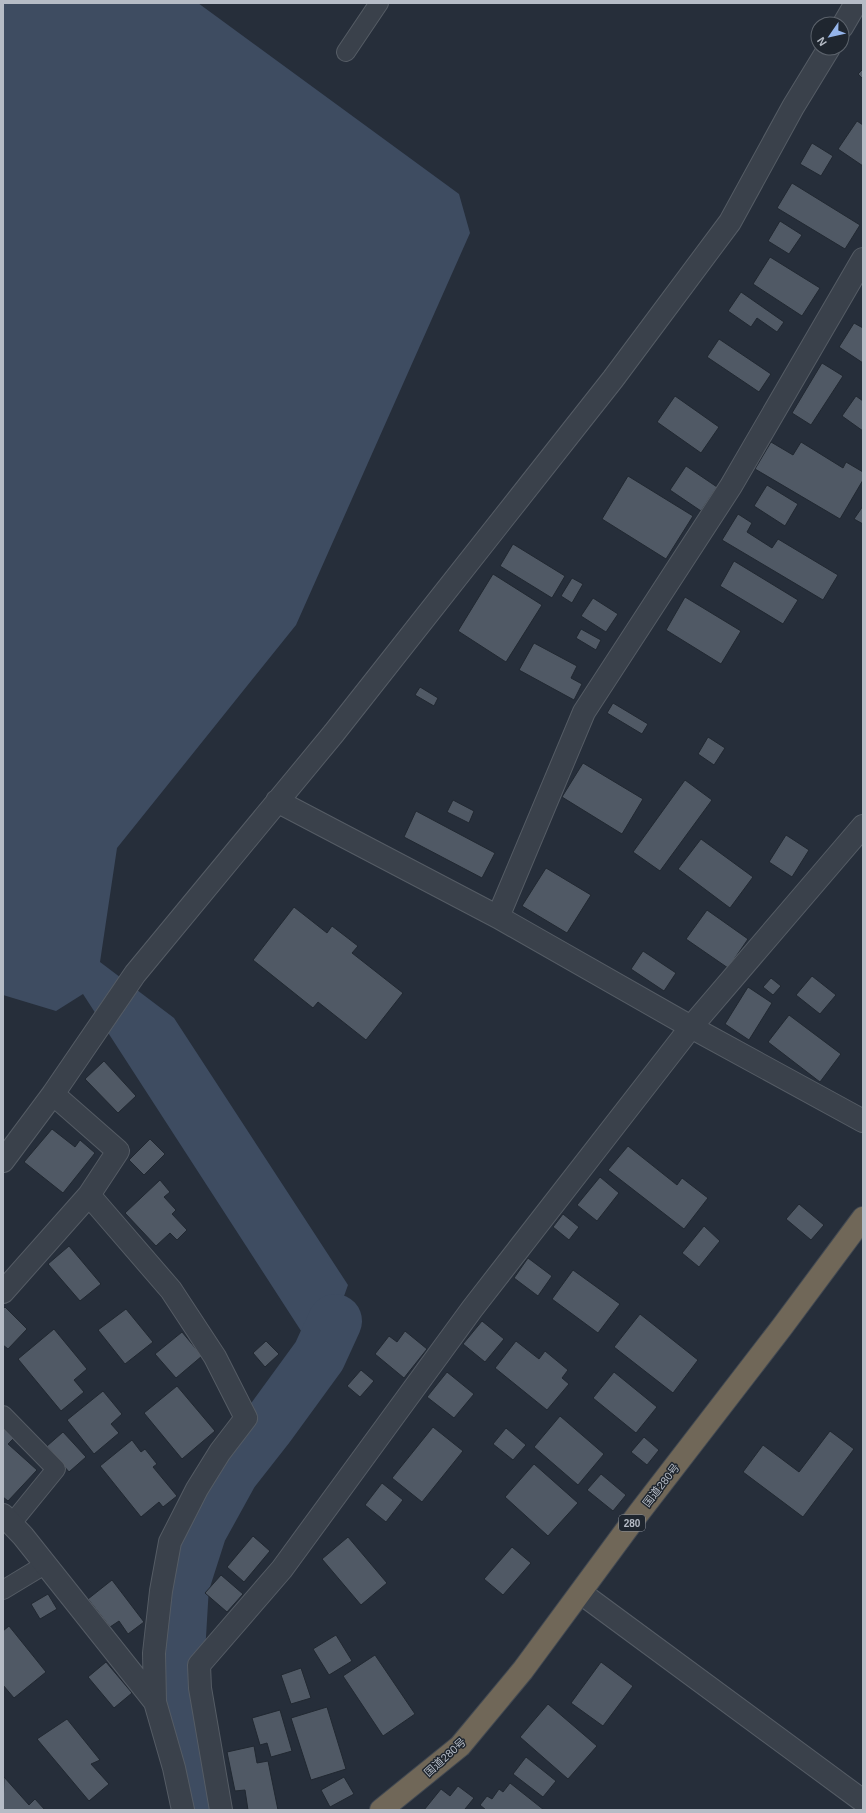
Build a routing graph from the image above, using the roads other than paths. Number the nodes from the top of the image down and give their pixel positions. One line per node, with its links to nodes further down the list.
1 (379, 3): 4 (lane)
2 (856, 3): 3 (street)
3 (848, 16)
4 (346, 52)
5 (824, 56): 7 (street)
6 (863, 260): 9 (street)
7 (277, 801): 9 (street); 11 (street)
8 (863, 826): 10 (street)
9 (498, 917): 10 (street)
10 (691, 1027): 12 (street); 26 (street)
11 (53, 1094): 13 (street); 14 (street)
12 (863, 1121)
13 (3, 1161)
14 (89, 1195): 16 (street); 22 (street)
15 (863, 1218): 21 (highway, 国道280号 / 280)
16 (3, 1292)
17 (3, 1415): 18 (lane)
18 (7, 1519): 19 (street)
19 (46, 1564): 20 (lane); 22 (street)
20 (3, 1590)
21 (581, 1592): 23 (street); 24 (highway, 国道280号 / 280)
22 (155, 1702): 25 (street)
23 (863, 1801)
24 (392, 1807)
25 (183, 1810)
26 (221, 1810)

